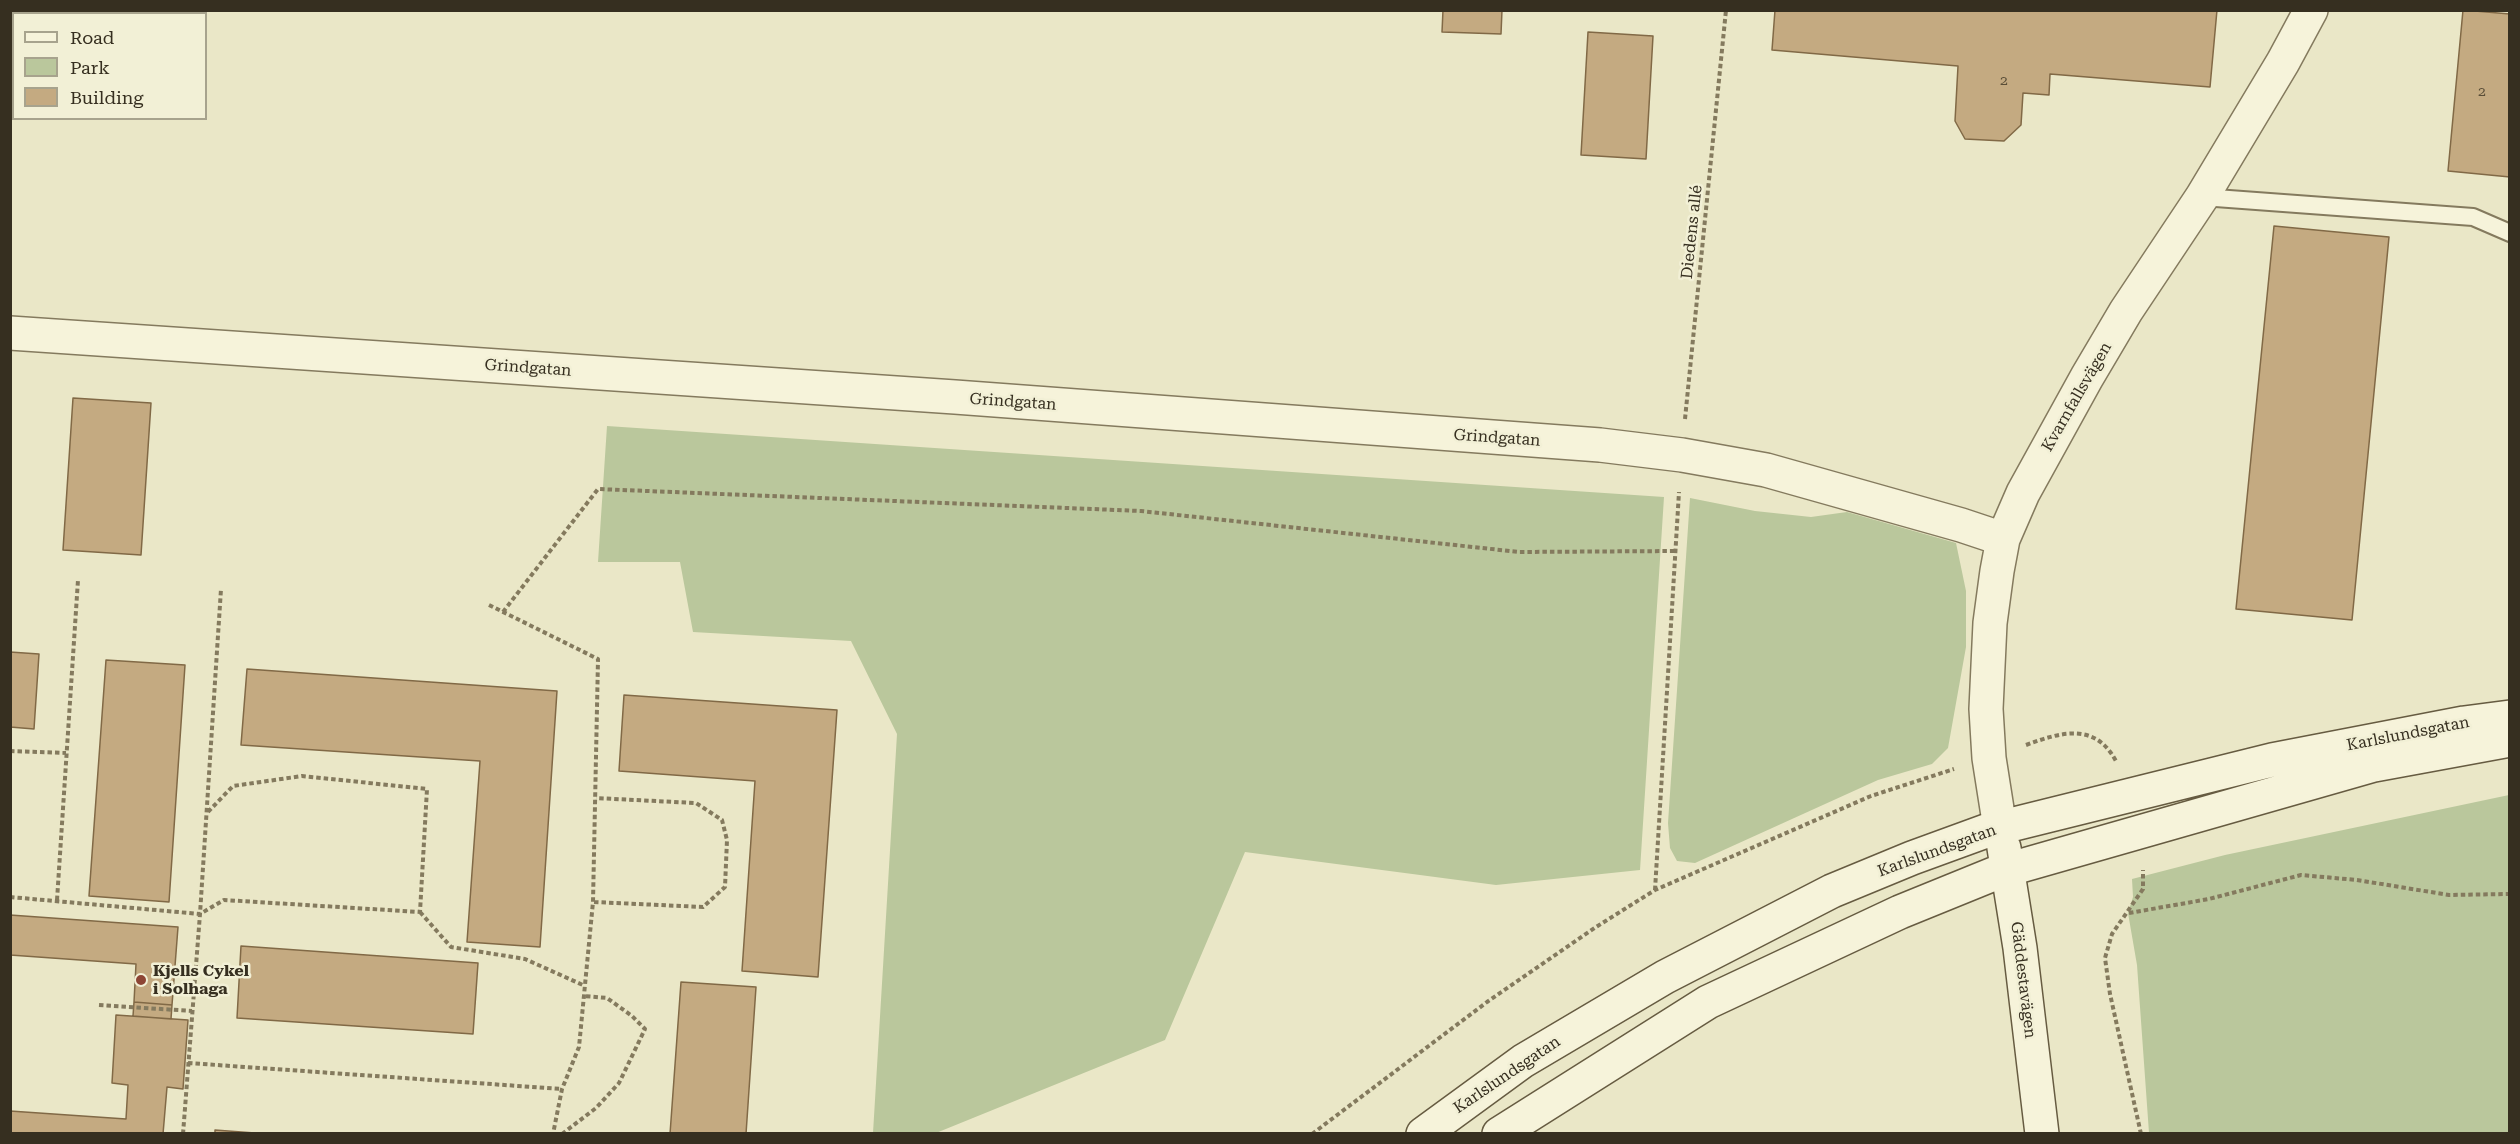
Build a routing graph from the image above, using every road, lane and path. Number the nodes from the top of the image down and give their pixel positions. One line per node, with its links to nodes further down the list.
1 (1726, 10): 6 (path, Diedens allé)
2 (2311, 10): 3 (street, Kvarnfallsvägen)
3 (2202, 197): 4 (lane); 7 (street, Kvarnfallsvägen)
4 (2510, 233)
5 (10, 333): 6 (street, Grindgatan)
6 (1682, 455): 7 (street, Grindgatan); 8 (path, Diedens allé)
7 (2003, 539): 19 (street, Kvarnfallsvägen)
8 (1676, 551): 12 (path); 21 (path, Diedens allé)
9 (78, 580): 16 (path)
10 (221, 589): 18 (path)
11 (489, 605): 12 (path)
12 (503, 612): 17 (path)
13 (2510, 717): 19 (street, Karlslundsgatan)
14 (2510, 740): 20 (street, Karlslundsgatan)
15 (10, 751): 16 (path)
16 (66, 753): 24 (path)
17 (596, 798): 25 (path); 25 (path)
18 (206, 814): 26 (path); 28 (path)
19 (2000, 828): 20 (street, Gäddestavägen); 38 (street, Karlslundsgatan)
20 (2007, 869): 39 (street, Karlslundsgatan); 40 (street, Gäddestavägen)
21 (1655, 890)
22 (2510, 894): 27 (path)
23 (10, 897): 24 (path)
24 (57, 900): 28 (path)
25 (593, 902): 29 (path)
26 (420, 912): 28 (path); 29 (path)
27 (2128, 913)
28 (200, 914): 32 (path)
29 (585, 986): 30 (path)
30 (584, 996): 34 (path); 37 (path)
31 (99, 1005): 32 (path)
32 (192, 1011): 33 (path)
33 (188, 1063): 34 (path); 35 (path)
34 (562, 1089): 36 (path)
35 (183, 1134)
36 (553, 1134)
37 (562, 1134)
38 (1423, 1134)
39 (1499, 1134)
40 (2042, 1134)

